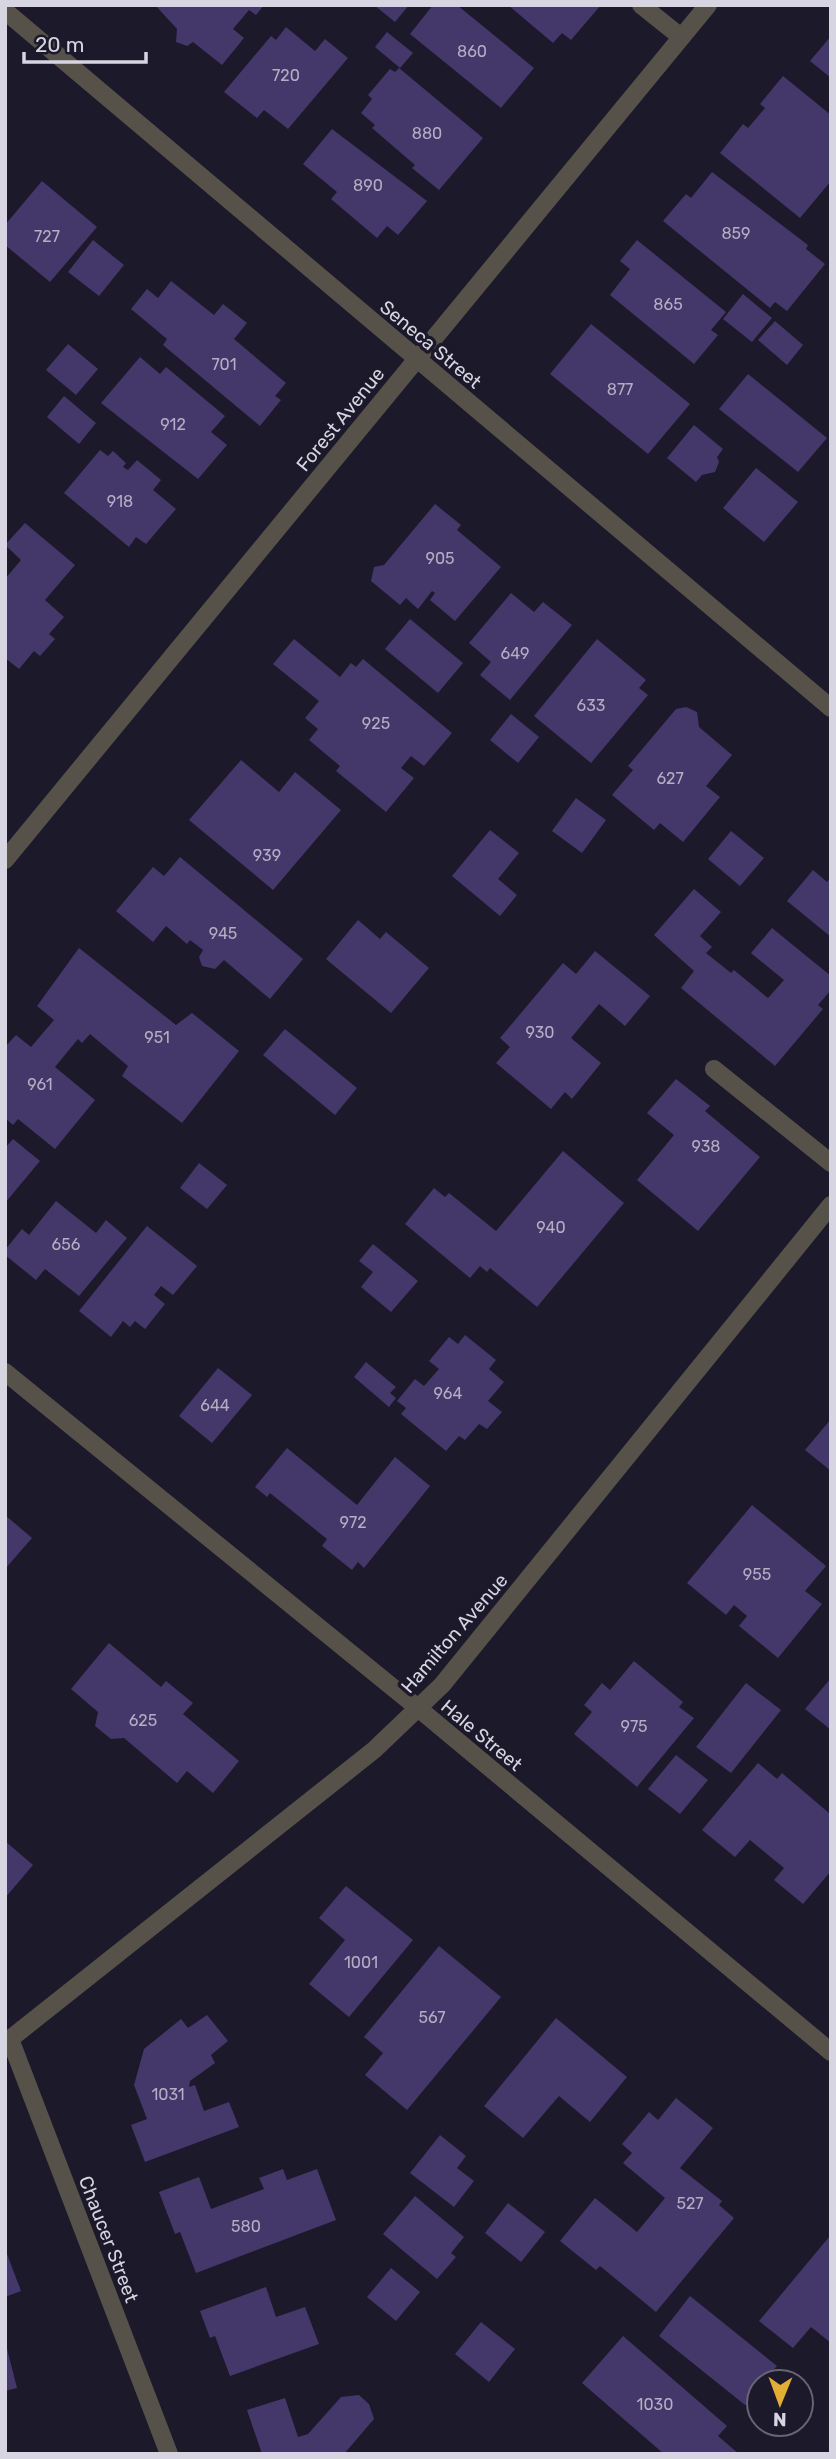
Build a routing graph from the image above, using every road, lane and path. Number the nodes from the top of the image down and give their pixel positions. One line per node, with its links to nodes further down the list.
1 (641, 5): 4 (street)
2 (708, 5): 4 (street, Forest Avenue)
3 (5, 11): 5 (street, Seneca Street)
4 (681, 37): 5 (street, Forest Avenue)
5 (416, 359): 6 (street, Seneca Street); 7 (street, Forest Avenue)
6 (831, 708)
7 (5, 860)
8 (714, 1069): 9 (street)
9 (831, 1163)
10 (831, 1205): 12 (street, Hamilton Avenue)
11 (5, 1373): 12 (street, Hale Street)
12 (418, 1708): 13 (street, Hamilton Avenue); 14 (street, Hale Street)
13 (8, 2041): 15 (street, Chaucer Street)
14 (831, 2052)
15 (169, 2454)

